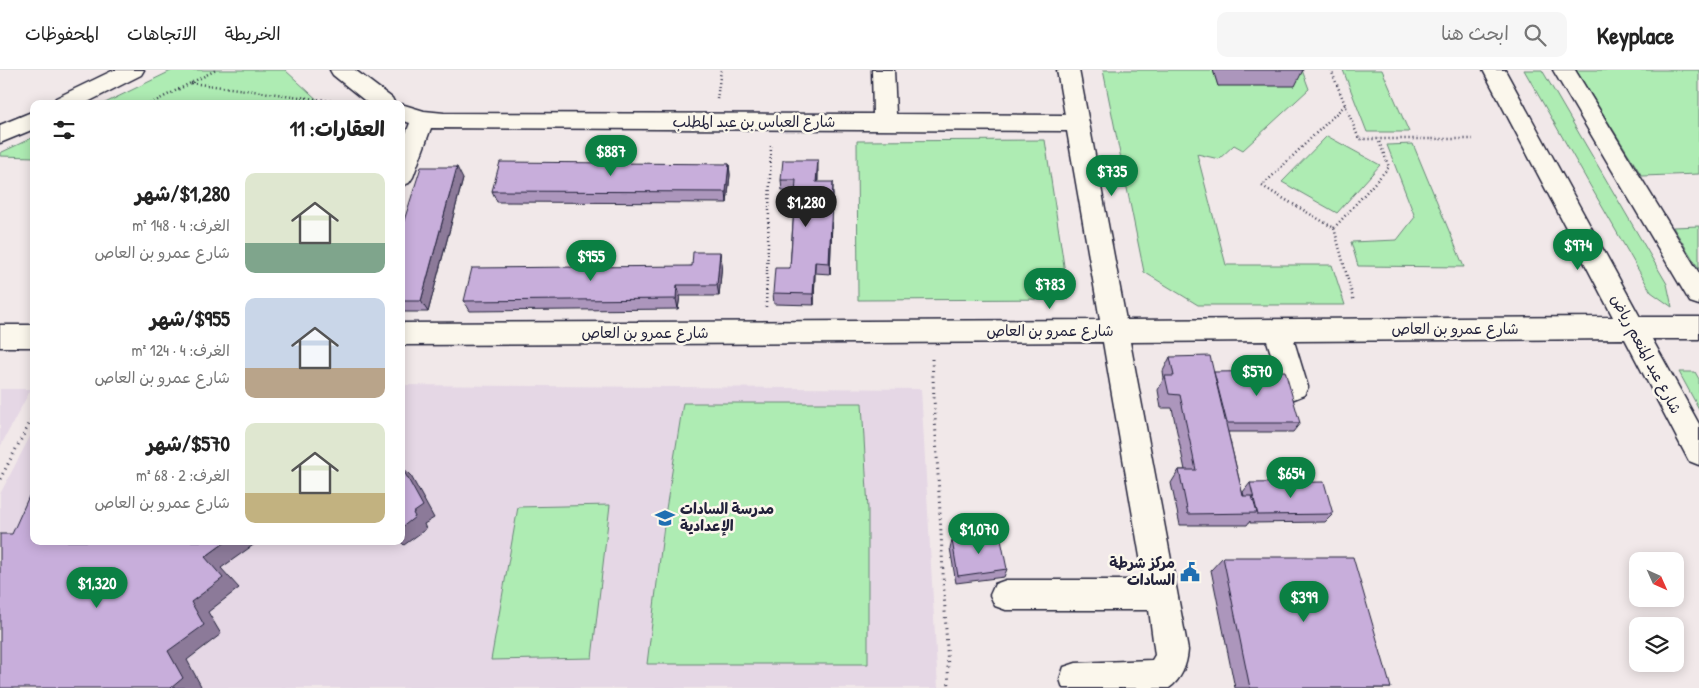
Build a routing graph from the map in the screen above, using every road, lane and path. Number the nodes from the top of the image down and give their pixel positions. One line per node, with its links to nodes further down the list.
1 (133, 70): 10 (street)
2 (216, 70): 9 (path)
3 (341, 70): 13 (street)
4 (883, 70): 18 (street)
5 (1068, 70): 19 (street)
6 (1331, 70): 14 (path)
7 (1494, 70): 27 (street, شارع عبد المنعم رياض)
8 (1564, 70): 25 (street)
9 (191, 83): 11 (path); 12 (path)
10 (72, 100)
11 (158, 100)
12 (328, 100)
13 (379, 100)
14 (1345, 104): 21 (path); 24 (path)
15 (412, 115): 17 (street, شارع العباس بن عبد المطلب); 23 (street)
16 (30, 121): 20 (street)
17 (771, 122): 18 (street, شارع العباس بن عبد المطلب); 32 (path)
18 (885, 122): 19 (street, شارع العباس بن عبد المطلب)
19 (1078, 123): 30 (street)
20 (0, 135)
21 (1378, 139): 22 (path); 24 (path)
22 (1474, 139)
23 (405, 154)
24 (1334, 228): 26 (path)
25 (1699, 295)
26 (1354, 302)
27 (1631, 328): 28 (street, شارع عمرو بن العاص); 29 (street, شارع عمرو بن العاص); 38 (street, شارع عبد المنعم رياض)
28 (1699, 328)
29 (1277, 330): 30 (street, شارع عمرو بن العاص); 36 (street)
30 (1116, 331): 31 (street, شارع عمرو بن العاص); 41 (street)
31 (930, 332): 32 (street, شارع عمرو بن العاص); 43 (path)
32 (766, 333): 33 (street, شارع عمرو بن العاص)
33 (405, 334)
34 (0, 336): 35 (street)
35 (30, 336)
36 (1294, 387)
37 (30, 422): 39 (path)
38 (1699, 452)
39 (0, 479)
40 (1006, 595): 41 (street)
41 (1163, 595): 42 (street)
42 (1076, 679)
43 (949, 688)

